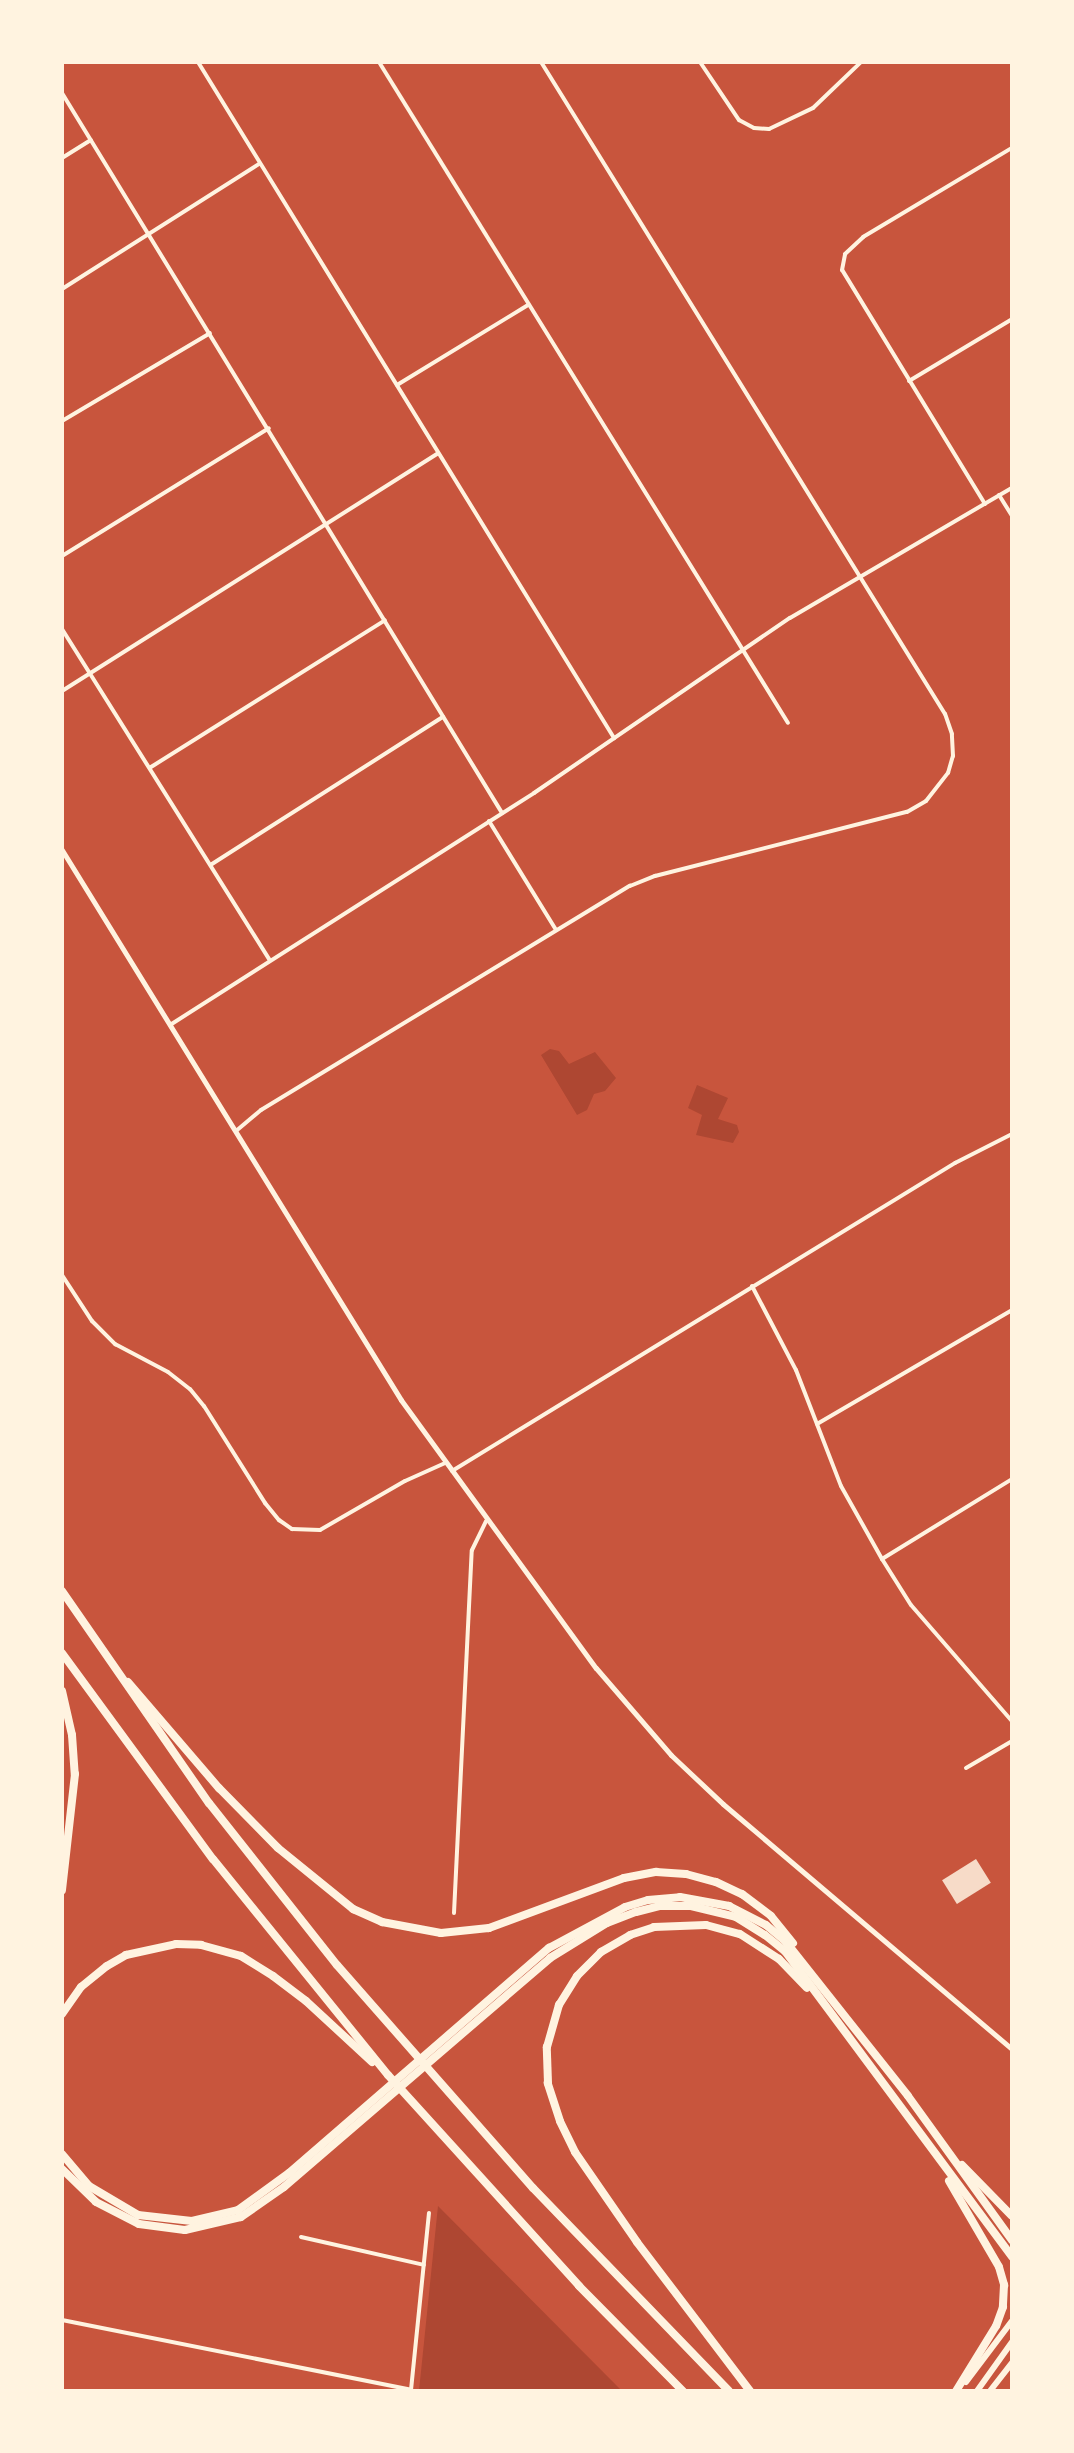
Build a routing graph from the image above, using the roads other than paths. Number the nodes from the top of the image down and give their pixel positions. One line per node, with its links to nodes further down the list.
1 (198, 62): 10 (street)
2 (379, 62): 13 (street)
3 (541, 62): 27 (street)
4 (700, 62): 5 (street)
5 (861, 62)
6 (62, 93): 7 (street)
7 (91, 140): 9 (street); 11 (street)
8 (1012, 148): 16 (street)
9 (62, 158)
10 (260, 163): 11 (street); 17 (street)
11 (149, 233): 12 (street); 15 (street)
12 (62, 289)
13 (528, 305): 17 (street); 30 (street)
14 (1012, 319): 16 (street)
15 (210, 333): 18 (street); 19 (street)
16 (909, 381): 23 (street)
17 (396, 385): 20 (street)
18 (62, 421)
19 (269, 428): 25 (street); 26 (street)
20 (437, 454): 25 (street); 35 (street)
21 (1012, 488): 22 (street)
22 (999, 495): 23 (street); 24 (street)
23 (985, 504): 27 (street)
24 (1012, 516)
25 (327, 525): 28 (street); 31 (street)
26 (62, 556)
27 (859, 577): 30 (street); 41 (street)
28 (385, 620): 33 (street); 36 (street)
29 (62, 629): 31 (street)
30 (742, 650): 34 (street); 35 (street)
31 (90, 673): 32 (street); 36 (street)
32 (62, 691)
33 (443, 717): 37 (street); 40 (street)
34 (788, 723)
35 (614, 738): 37 (street)
36 (151, 767): 40 (street)
37 (502, 813): 38 (street)
38 (489, 821): 41 (street); 42 (street)
39 (62, 850): 43 (street)
40 (211, 865): 42 (street)
41 (556, 930): 44 (street)
42 (270, 959): 43 (street)
43 (170, 1025): 44 (street)
44 (236, 1131): 50 (street)
45 (1012, 1134): 47 (street)
46 (62, 1275): 50 (street)
47 (752, 1286): 49 (street); 51 (street)
48 (1012, 1310): 49 (street)
49 (817, 1424): 54 (street)
50 (445, 1463): 51 (street)
51 (451, 1472): 53 (street)
52 (1012, 1479): 54 (street)
53 (486, 1521): 63 (street); 67 (street)
54 (882, 1559): 59 (street)
55 (62, 1591): 56 (highway)
56 (95, 1641): 64 (highway); 87 (highway)
57 (62, 1653): 69 (highway)
58 (62, 1691): 62 (highway)
59 (1012, 1721)
60 (1012, 1741): 61 (street)
61 (966, 1768)
62 (62, 1890)
63 (454, 1913)
64 (805, 1964): 68 (highway); 71 (highway)
65 (62, 2014): 69 (highway)
66 (837, 2020): 68 (highway); 72 (highway); 88 (highway)
67 (1012, 2049)
68 (432, 2054): 70 (highway)
69 (388, 2075): 86 (highway)
70 (380, 2100): 73 (highway); 74 (highway)
71 (936, 2136): 76 (highway); 78 (highway)
72 (931, 2149): 79 (highway); 89 (highway)
73 (62, 2154)
74 (62, 2169)
75 (429, 2213): 80 (street)
76 (1012, 2216)
77 (301, 2237): 80 (street)
78 (1012, 2240)
79 (1012, 2257)
80 (424, 2265): 85 (street)
81 (62, 2320): 85 (street)
82 (1012, 2321): 89 (main road)
83 (1012, 2342): 90 (main road)
84 (1012, 2363): 91 (main road)
85 (411, 2391)
86 (683, 2391)
87 (729, 2391)
88 (750, 2391)
89 (957, 2391)
90 (977, 2391)
91 (990, 2391)

